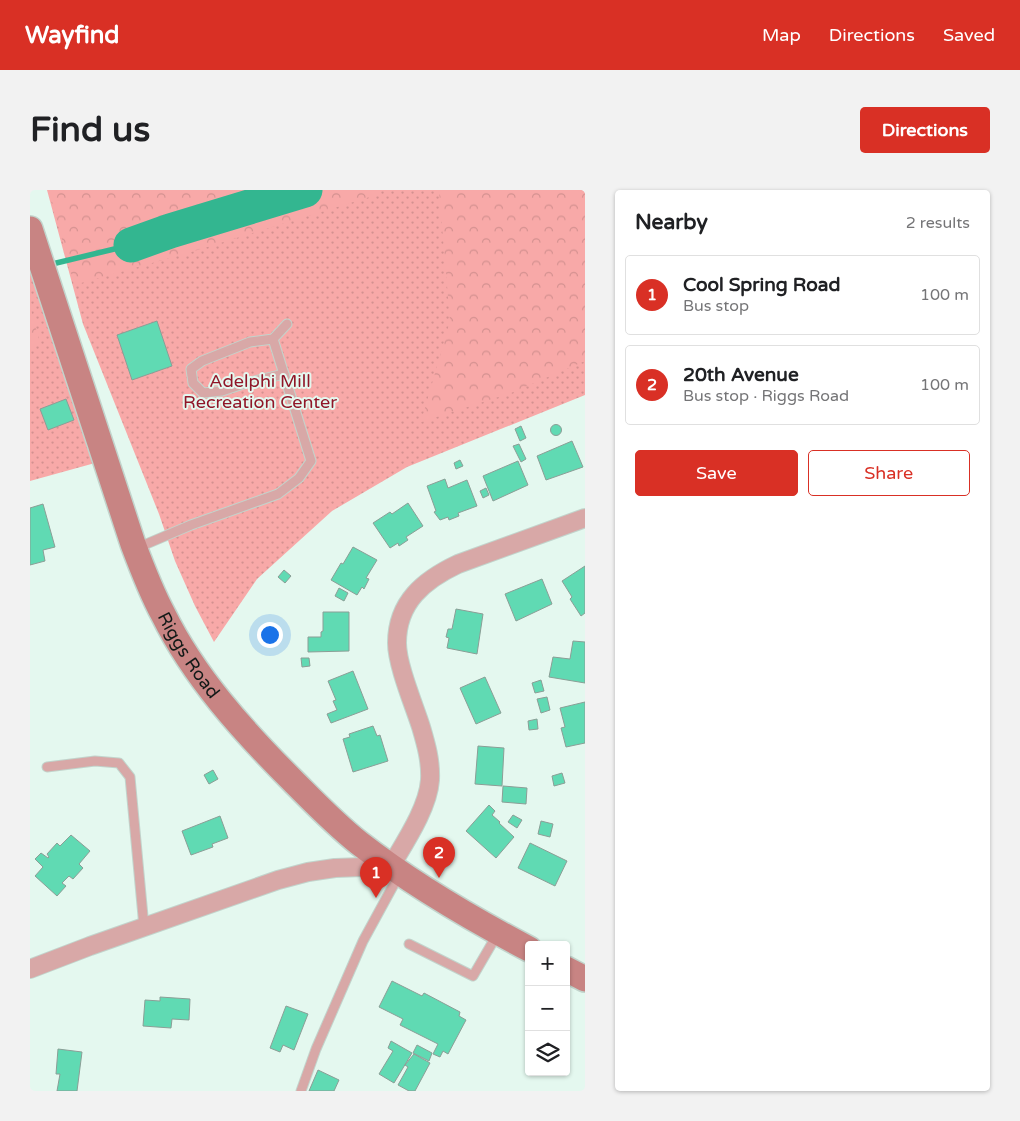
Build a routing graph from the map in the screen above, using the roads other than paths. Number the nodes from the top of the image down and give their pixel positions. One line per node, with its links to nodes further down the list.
1 (30, 230): 6 (main road, Riggs Road)
2 (287, 324): 3 (lane)
3 (273, 339): 4 (lane); 4 (lane)
4 (284, 374): 6 (lane)
5 (585, 518): 8 (street)
6 (135, 549): 8 (main road, Riggs Road)
7 (47, 768): 9 (lane)
8 (396, 869): 9 (street); 10 (main road, Riggs Road); 16 (lane)
9 (144, 927): 13 (street)
10 (498, 933): 11 (lane); 12 (main road, Riggs Road)
11 (409, 944)
12 (525, 948)
13 (30, 969)
14 (570, 972): 15 (main road)
15 (585, 980)
16 (301, 1091)

